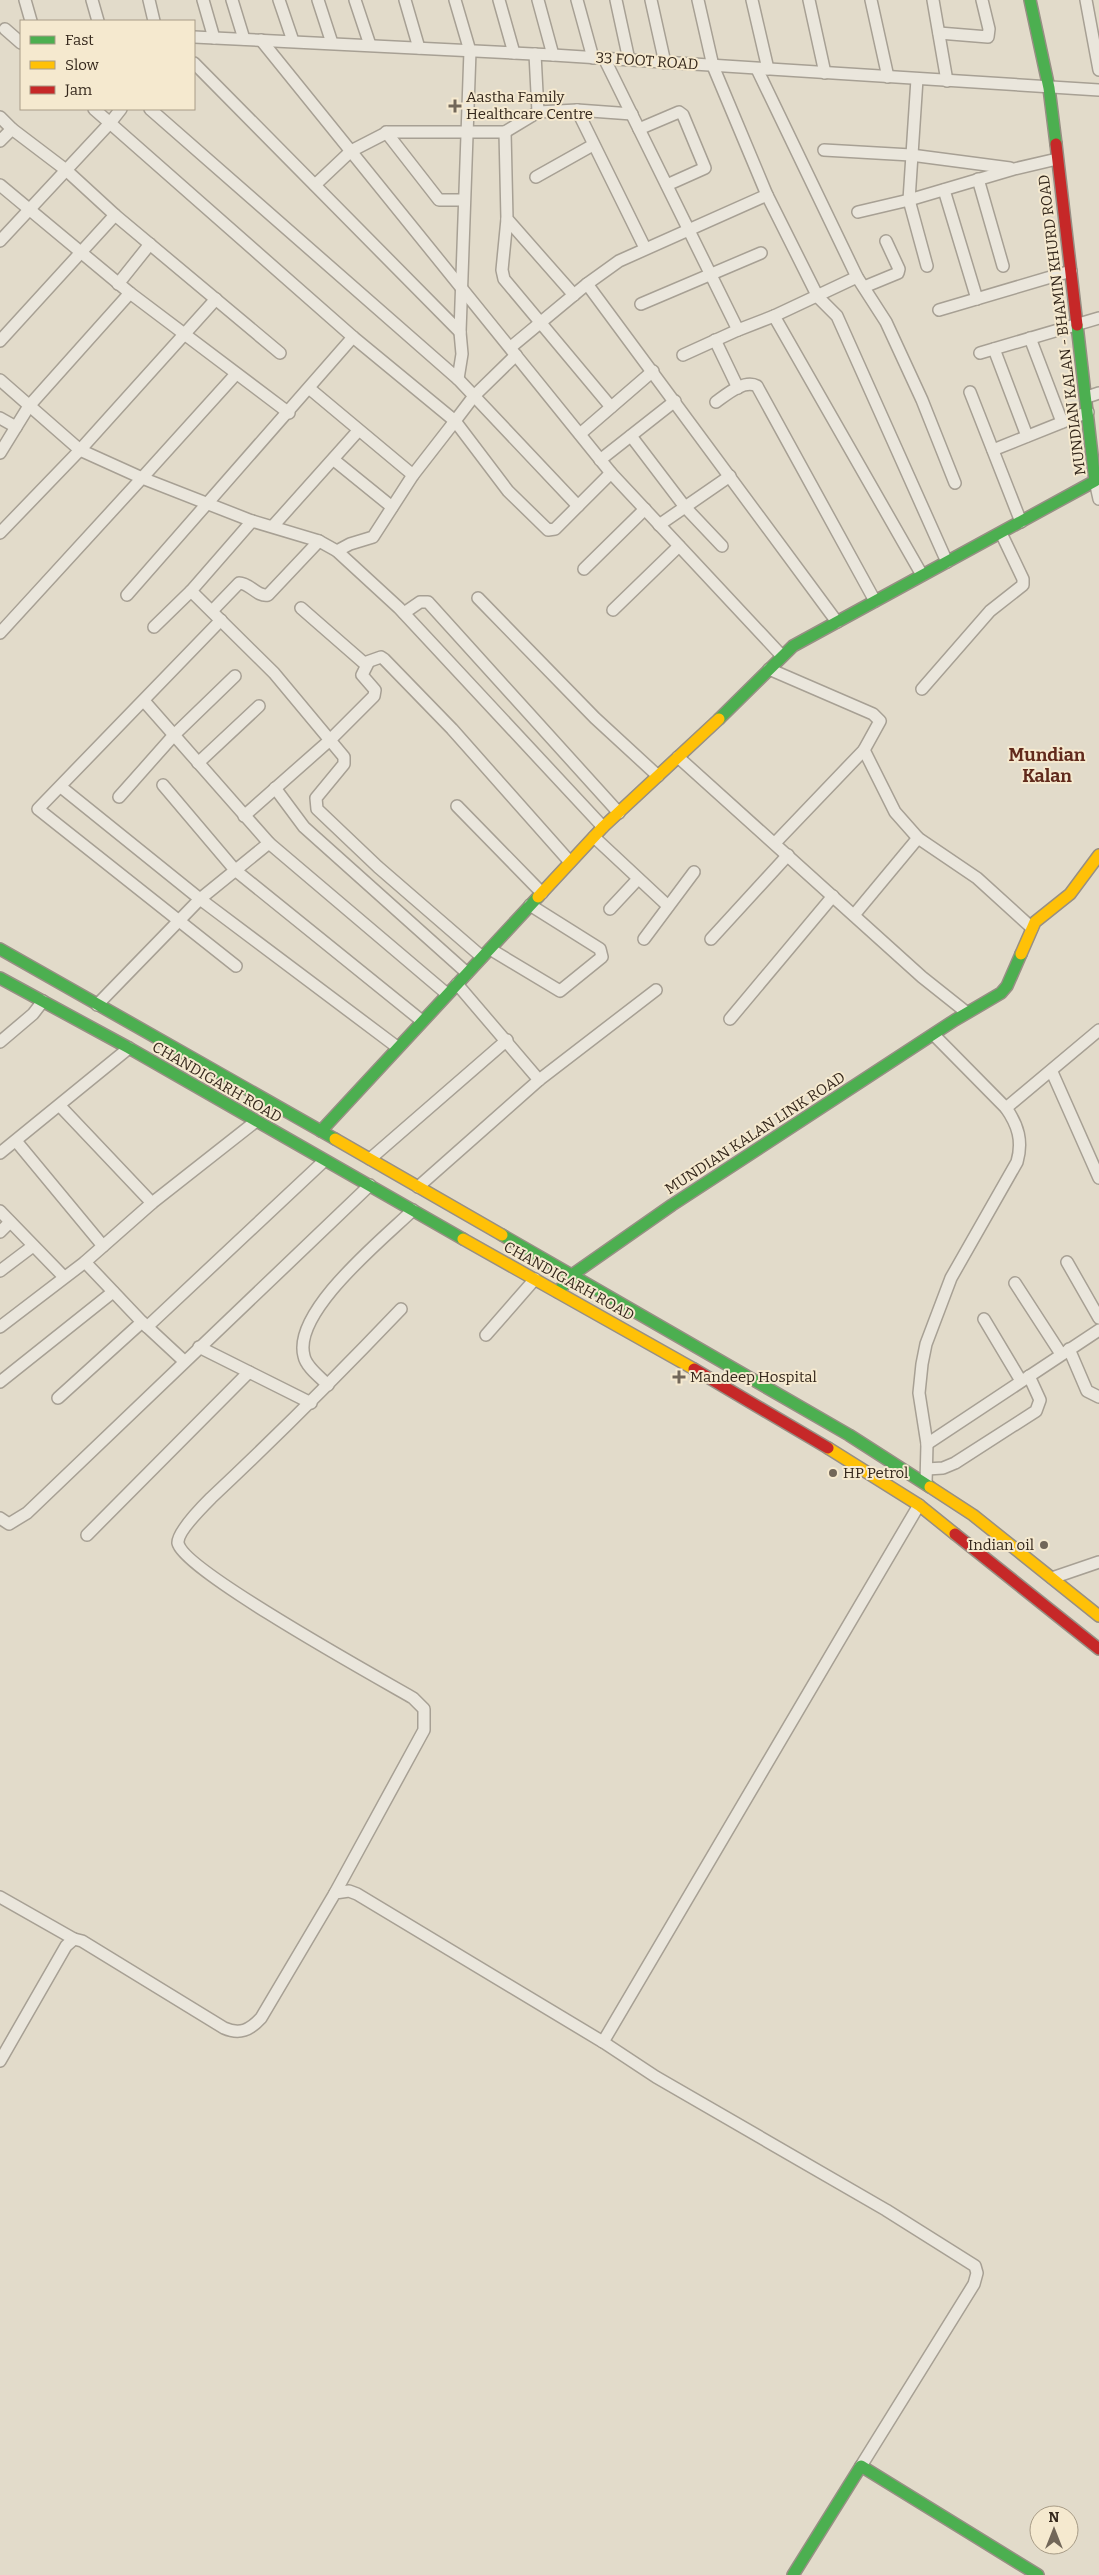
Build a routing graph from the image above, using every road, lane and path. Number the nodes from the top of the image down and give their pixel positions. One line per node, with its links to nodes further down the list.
1 (25, 0): 24 (street)
2 (92, 0): 25 (street)
3 (149, 0): 26 (street)
4 (203, 0): 31 (street)
5 (232, 0): 32 (street)
6 (279, 0): 35 (street)
7 (318, 0): 37 (street)
8 (355, 0): 38 (street)
9 (405, 0): 39 (street)
10 (455, 0): 40 (street)
11 (499, 0): 41 (street)
12 (538, 0): 43 (street)
13 (577, 0): 44 (street)
14 (616, 0): 45 (street)
15 (651, 0): 46 (street)
16 (698, 0): 48 (street)
17 (752, 0): 49 (street)
18 (808, 0): 51 (street)
19 (871, 0): 52 (street)
20 (933, 0): 29 (street)
21 (982, 0): 29 (street)
22 (1030, 0): 55 (street, MUNDIAN KALAN - BHAMIN KHURD ROAD)
23 (1086, 0): 50 (street)
24 (31, 20)
25 (98, 20)
26 (154, 20)
27 (5, 30): 28 (street); 34 (street); 36 (street)
28 (20, 30)
29 (939, 33): 54 (street)
30 (195, 37): 31 (street, 33 FOOT ROAD)
31 (214, 38): 32 (street, 33 FOOT ROAD)
32 (244, 39): 33 (street, 33 FOOT ROAD)
33 (261, 40): 35 (street, 33 FOOT ROAD); 73 (street)
34 (0, 41)
35 (293, 41): 37 (street, 33 FOOT ROAD)
36 (20, 42)
37 (332, 43): 38 (street, 33 FOOT ROAD)
38 (370, 46): 39 (street, 33 FOOT ROAD)
39 (420, 48): 40 (street, 33 FOOT ROAD)
40 (470, 50): 41 (street, 33 FOOT ROAD); 67 (street)
41 (514, 53): 42 (street, 33 FOOT ROAD)
42 (535, 54): 43 (street, 33 FOOT ROAD); 61 (street)
43 (553, 55): 44 (street, 33 FOOT ROAD)
44 (599, 58): 45 (street, 33 FOOT ROAD); 62 (street)
45 (630, 60): 46 (street, 33 FOOT ROAD)
46 (666, 63): 48 (street, 33 FOOT ROAD)
47 (195, 64): 81 (street)
48 (713, 66): 49 (street, 33 FOOT ROAD); 84 (street)
49 (763, 69): 51 (street, 33 FOOT ROAD); 102 (street)
50 (1099, 70)
51 (825, 73): 52 (street, 33 FOOT ROAD)
52 (888, 78): 53 (street, 33 FOOT ROAD)
53 (917, 79): 54 (street, 33 FOOT ROAD); 74 (street)
54 (947, 81): 55 (street, 33 FOOT ROAD)
55 (1049, 88): 56 (street, 33 FOOT ROAD); 75 (street, MUNDIAN KALAN - BHAMIN KHURD ROAD)
56 (1099, 90)
57 (95, 110): 64 (street)
58 (120, 110): 64 (street)
59 (151, 110): 132 (street)
60 (577, 110): 61 (street); 62 (street); 71 (street)
61 (538, 112): 69 (street)
62 (632, 114): 66 (street)
63 (0, 117): 65 (street)
64 (110, 123): 77 (street); 121 (street)
65 (12, 128): 70 (street); 77 (street)
66 (639, 128): 82 (street); 82 (street)
67 (467, 130): 68 (street); 69 (street); 85 (street)
68 (386, 132): 73 (street); 85 (street)
69 (505, 132): 90 (street)
70 (0, 141)
71 (593, 145): 78 (street); 95 (street)
72 (824, 150): 74 (street)
73 (351, 151): 81 (street); 105 (street)
74 (911, 155): 76 (street); 86 (street)
75 (1058, 159): 76 (street); 100 (street, MUNDIAN KALAN - BHAMIN KHURD ROAD)
76 (1014, 168): 79 (street)
77 (66, 170): 87 (street); 89 (street)
78 (536, 177)
79 (978, 179): 83 (street); 99 (street)
80 (0, 185): 87 (street)
81 (314, 185): 119 (street)
82 (667, 186): 91 (street)
83 (944, 190): 86 (street); 111 (street)
84 (767, 195): 91 (street); 109 (street)
85 (464, 200): 105 (street)
86 (909, 200): 88 (street); 98 (street)
87 (29, 209): 92 (street); 96 (street)
88 (858, 212)
89 (114, 215): 94 (street); 96 (street)
90 (507, 219): 108 (street); 117 (street)
91 (689, 229): 95 (street); 101 (street)
92 (0, 241)
93 (886, 241): 106 (street)
94 (150, 244): 103 (street); 110 (street)
95 (645, 248): 104 (street)
96 (82, 253): 103 (street); 124 (street)
97 (761, 253): 101 (street)
98 (927, 266)
99 (1003, 266)
100 (1071, 271): 111 (street); 116 (street, MUNDIAN KALAN - BHAMIN KHURD ROAD)
101 (712, 276): 112 (street); 118 (street)
102 (857, 277): 106 (street); 109 (street)
103 (118, 284): 107 (street)
104 (587, 284): 108 (street); 130 (street)
105 (461, 287): 119 (street); 126 (street)
106 (864, 287): 163 (street)
107 (130, 293): 120 (street); 142 (street)
108 (574, 295): 117 (street)
109 (818, 297): 114 (street); 181 (street)
110 (216, 299): 120 (street); 127 (street)
111 (977, 299): 113 (street)
112 (642, 304)
113 (939, 310)
114 (774, 316): 118 (street); 183 (street)
115 (1099, 318): 116 (street)
116 (1078, 323): 122 (street); 139 (street, MUNDIAN KALAN - BHAMIN KHURD ROAD)
117 (540, 324): 126 (street); 143 (street)
118 (738, 330): 123 (street)
119 (460, 332): 132 (street)
120 (183, 333): 131 (street); 154 (street)
121 (353, 338): 135 (street); 147 (street)
122 (1030, 338): 125 (street); 148 (street)
123 (715, 340): 129 (street); 134 (street)
124 (0, 341)
125 (994, 349): 128 (street); 153 (street)
126 (513, 351): 138 (street); 151 (street)
127 (280, 353)
128 (980, 353)
129 (683, 355)
130 (653, 371): 140 (street); 143 (street)
131 (236, 374): 145 (street); 162 (street)
132 (458, 378): 138 (street)
133 (0, 380): 142 (street)
134 (738, 388): 141 (street); 187 (street)
135 (310, 389): 145 (street); 150 (street)
136 (970, 392): 155 (street)
137 (1099, 393): 139 (street)
138 (474, 396): 147 (street); 167 (street)
139 (1087, 397): 144 (street, MUNDIAN KALAN - BHAMIN KHURD ROAD)
140 (675, 401): 152 (street); 161 (street)
141 (716, 402)
142 (29, 406): 149 (street); 154 (street)
143 (611, 407): 151 (street)
144 (1088, 412): 148 (street); 164 (street, MUNDIAN KALAN - BHAMIN KHURD ROAD)
145 (289, 413): 166 (street)
146 (0, 418): 149 (street)
147 (455, 421): 160 (street); 167 (street)
148 (1062, 422): 153 (street)
149 (16, 427): 156 (street)
150 (358, 431): 157 (street); 160 (street)
151 (580, 434): 158 (street)
152 (631, 436): 158 (street); 169 (street)
153 (1027, 436): 155 (street)
154 (80, 450): 162 (street); 175 (street)
155 (993, 450): 172 (street)
156 (0, 453)
157 (334, 460): 168 (street); 174 (street)
158 (600, 460): 159 (street)
159 (611, 473): 167 (street); 170 (street)
160 (413, 475): 168 (street)
161 (730, 476): 169 (street); 193 (street)
162 (142, 478): 166 (street); 195 (street)
163 (955, 483)
164 (1097, 484): 165 (street); 172 (street, MUNDIAN KALAN - BHAMIN KHURD ROAD)
165 (1099, 499)
166 (207, 503): 171 (street); 185 (street)
167 (578, 506)
168 (392, 507): 180 (street)
169 (685, 507): 173 (street); 179 (street)
170 (644, 509): 173 (street); 182 (street)
171 (252, 520): 174 (street); 184 (street)
172 (1021, 522): 176 (street, MUNDIAN KALAN - BHAMIN KHURD ROAD)
173 (659, 525): 178 (street)
174 (273, 526): 177 (street)
175 (0, 533)
176 (1001, 533): 181 (street, MUNDIAN KALAN - BHAMIN KHURD ROAD); 200 (street)
177 (319, 541): 180 (street); 190 (street)
178 (679, 546): 189 (street); 196 (street)
179 (722, 546)
180 (337, 551): 191 (street)
181 (947, 562): 183 (street, MUNDIAN KALAN - BHAMIN KHURD ROAD)
182 (584, 569)
183 (922, 575): 187 (street, MUNDIAN KALAN - BHAMIN KHURD ROAD)
184 (191, 591): 190 (street); 194 (street)
185 (127, 595)
186 (478, 598): 208 (street)
187 (875, 601): 193 (street, MUNDIAN KALAN - BHAMIN KHURD ROAD)
188 (301, 608): 197 (street)
189 (613, 610)
190 (212, 611): 192 (street)
191 (404, 613): 214 (street); 216 (street)
192 (221, 620): 201 (street); 204 (street)
193 (837, 622): 196 (street, MUNDIAN KALAN - BHAMIN KHURD ROAD)
194 (154, 627)
195 (0, 633)
196 (782, 656): 198 (street, MUNDIAN KALAN - BHAMIN KHURD ROAD)
197 (368, 663): 204 (street); 223 (street)
198 (769, 669): 205 (street); 206 (street, MUNDIAN KALAN - BHAMIN KHURD ROAD)
199 (235, 676): 203 (street)
200 (922, 689)
201 (144, 700): 203 (street); 210 (street)
202 (259, 706): 207 (street)
203 (174, 736): 207 (street); 212 (street)
204 (330, 740): 211 (street); 239 (street)
205 (864, 750): 218 (street); 220 (street)
206 (678, 757): 208 (street, MUNDIAN KALAN - BHAMIN KHURD ROAD); 220 (street)
207 (198, 763): 215 (street)
208 (658, 776): 214 (street, MUNDIAN KALAN - BHAMIN KHURD ROAD)
209 (163, 785): 224 (street)
210 (61, 787): 229 (street); 234 (street)
211 (276, 788): 215 (street); 241 (street)
212 (119, 797)
213 (457, 806): 227 (street)
214 (619, 813): 216 (street, MUNDIAN KALAN - BHAMIN KHURD ROAD)
215 (244, 816): 219 (street)
216 (603, 827): 217 (street, MUNDIAN KALAN - BHAMIN KHURD ROAD)
217 (594, 837): 223 (street, MUNDIAN KALAN - BHAMIN KHURD ROAD); 226 (street)
218 (918, 838): 233 (street); 235 (street)
219 (269, 843): 224 (street); 245 (street)
220 (775, 843): 222 (street)
221 (1099, 855): 235 (street, MUNDIAN KALAN LINK ROAD)
222 (788, 856): 228 (street); 237 (street)
223 (570, 862): 227 (street, MUNDIAN KALAN - BHAMIN KHURD ROAD)
224 (235, 870): 229 (street); 250 (street)
225 (694, 872): 231 (street)
226 (638, 878): 231 (street); 232 (street)
227 (542, 893): 230 (street, MUNDIAN KALAN - BHAMIN KHURD ROAD)
228 (833, 896): 233 (street); 249 (street)
229 (200, 899): 234 (street); 256 (street)
230 (530, 906): 239 (street, MUNDIAN KALAN - BHAMIN KHURD ROAD); 239 (street)
231 (668, 906): 236 (street)
232 (610, 909)
233 (854, 916): 248 (street)
234 (180, 920): 240 (street); 247 (street)
235 (1032, 928): 248 (street, MUNDIAN KALAN LINK ROAD)
236 (644, 938)
237 (711, 938)
238 (0, 950): 247 (street, CHANDIGARH ROAD)
239 (486, 953): 241 (street, MUNDIAN KALAN - BHAMIN KHURD ROAD)
240 (236, 966)
241 (467, 973): 243 (street, MUNDIAN KALAN - BHAMIN KHURD ROAD)
242 (0, 978): 246 (street, CHANDIGARH ROAD)
243 (457, 984): 245 (street, MUNDIAN KALAN - BHAMIN KHURD ROAD); 253 (street)
244 (656, 990): 258 (street)
245 (447, 994): 250 (street, MUNDIAN KALAN - BHAMIN KHURD ROAD)
246 (43, 1001): 254 (street); 255 (street, CHANDIGARH ROAD)
247 (98, 1005): 262 (street, CHANDIGARH ROAD)
248 (966, 1012): 252 (street, MUNDIAN KALAN LINK ROAD)
249 (730, 1019)
250 (422, 1021): 256 (street, MUNDIAN KALAN - BHAMIN KHURD ROAD)
251 (1099, 1030): 257 (street)
252 (934, 1035): 260 (street); 281 (street, MUNDIAN KALAN LINK ROAD)
253 (507, 1040): 258 (street); 265 (street)
254 (0, 1042)
255 (129, 1048): 259 (street); 261 (street, CHANDIGARH ROAD)
256 (397, 1048): 262 (street, MUNDIAN KALAN - BHAMIN KHURD ROAD)
257 (1052, 1072): 260 (street); 267 (street)
258 (540, 1080): 270 (street)
259 (60, 1106): 263 (street); 271 (street)
260 (1006, 1108): 304 (street)
261 (255, 1122): 266 (street, CHANDIGARH ROAD); 271 (street)
262 (321, 1130): 265 (street, CHANDIGARH ROAD)
263 (16, 1141): 264 (street); 277 (street)
264 (0, 1153)
265 (370, 1159): 270 (street, CHANDIGARH ROAD)
266 (324, 1161): 269 (street, CHANDIGARH ROAD); 290 (street)
267 (1096, 1164): 268 (street)
268 (1099, 1178)
269 (370, 1186): 272 (street, CHANDIGARH ROAD); 294 (street)
270 (418, 1187): 281 (street, CHANDIGARH ROAD)
271 (152, 1203): 277 (street)
272 (413, 1210): 283 (street, CHANDIGARH ROAD); 300 (street)
273 (0, 1211): 274 (street)
274 (10, 1222): 275 (street); 276 (street)
275 (0, 1232)
276 (33, 1246): 280 (street); 282 (street)
277 (103, 1246): 278 (street)
278 (85, 1262): 282 (street); 285 (street)
279 (1066, 1262): 288 (street)
280 (0, 1271)
281 (572, 1275): 286 (street, MUNDIAN KALAN LINK ROAD); 306 (street, CHANDIGARH ROAD)
282 (64, 1277): 291 (street)
283 (535, 1279): 286 (street, CHANDIGARH ROAD); 293 (street)
284 (1015, 1283): 295 (street)
285 (113, 1292): 290 (street); 299 (street)
286 (558, 1292): 307 (street, CHANDIGARH ROAD)
287 (401, 1309): 300 (street)
288 (1099, 1318)
289 (984, 1319): 298 (street)
290 (145, 1324): 296 (street); 302 (street)
291 (0, 1326)
292 (1099, 1330): 295 (street)
293 (486, 1335)
294 (199, 1347): 296 (street); 297 (street)
295 (1065, 1352): 298 (street); 301 (street)
296 (184, 1361): 308 (street)
297 (249, 1372): 303 (street); 309 (street)
298 (1025, 1379): 304 (street); 305 (street)
299 (0, 1382)
300 (328, 1385): 303 (street)
301 (1099, 1397)
302 (58, 1398)
303 (310, 1403): 314 (street)
304 (927, 1444): 305 (street)
305 (927, 1469): 306 (street)
306 (926, 1483): 311 (street, CHANDIGARH ROAD)
307 (919, 1505): 313 (street, CHANDIGARH ROAD); 317 (street)
308 (0, 1518)
309 (87, 1536)
310 (1099, 1562): 311 (street)
311 (1052, 1578): 312 (street, CHANDIGARH ROAD)
312 (1099, 1616)
313 (1099, 1649)
314 (335, 1893): 316 (street); 317 (street)
315 (0, 1896): 316 (street)
316 (74, 1939): 318 (street)
317 (603, 2042): 319 (street)
318 (0, 2061)
319 (861, 2466): 320 (street); 321 (street)
320 (793, 2575)
321 (1038, 2575)

